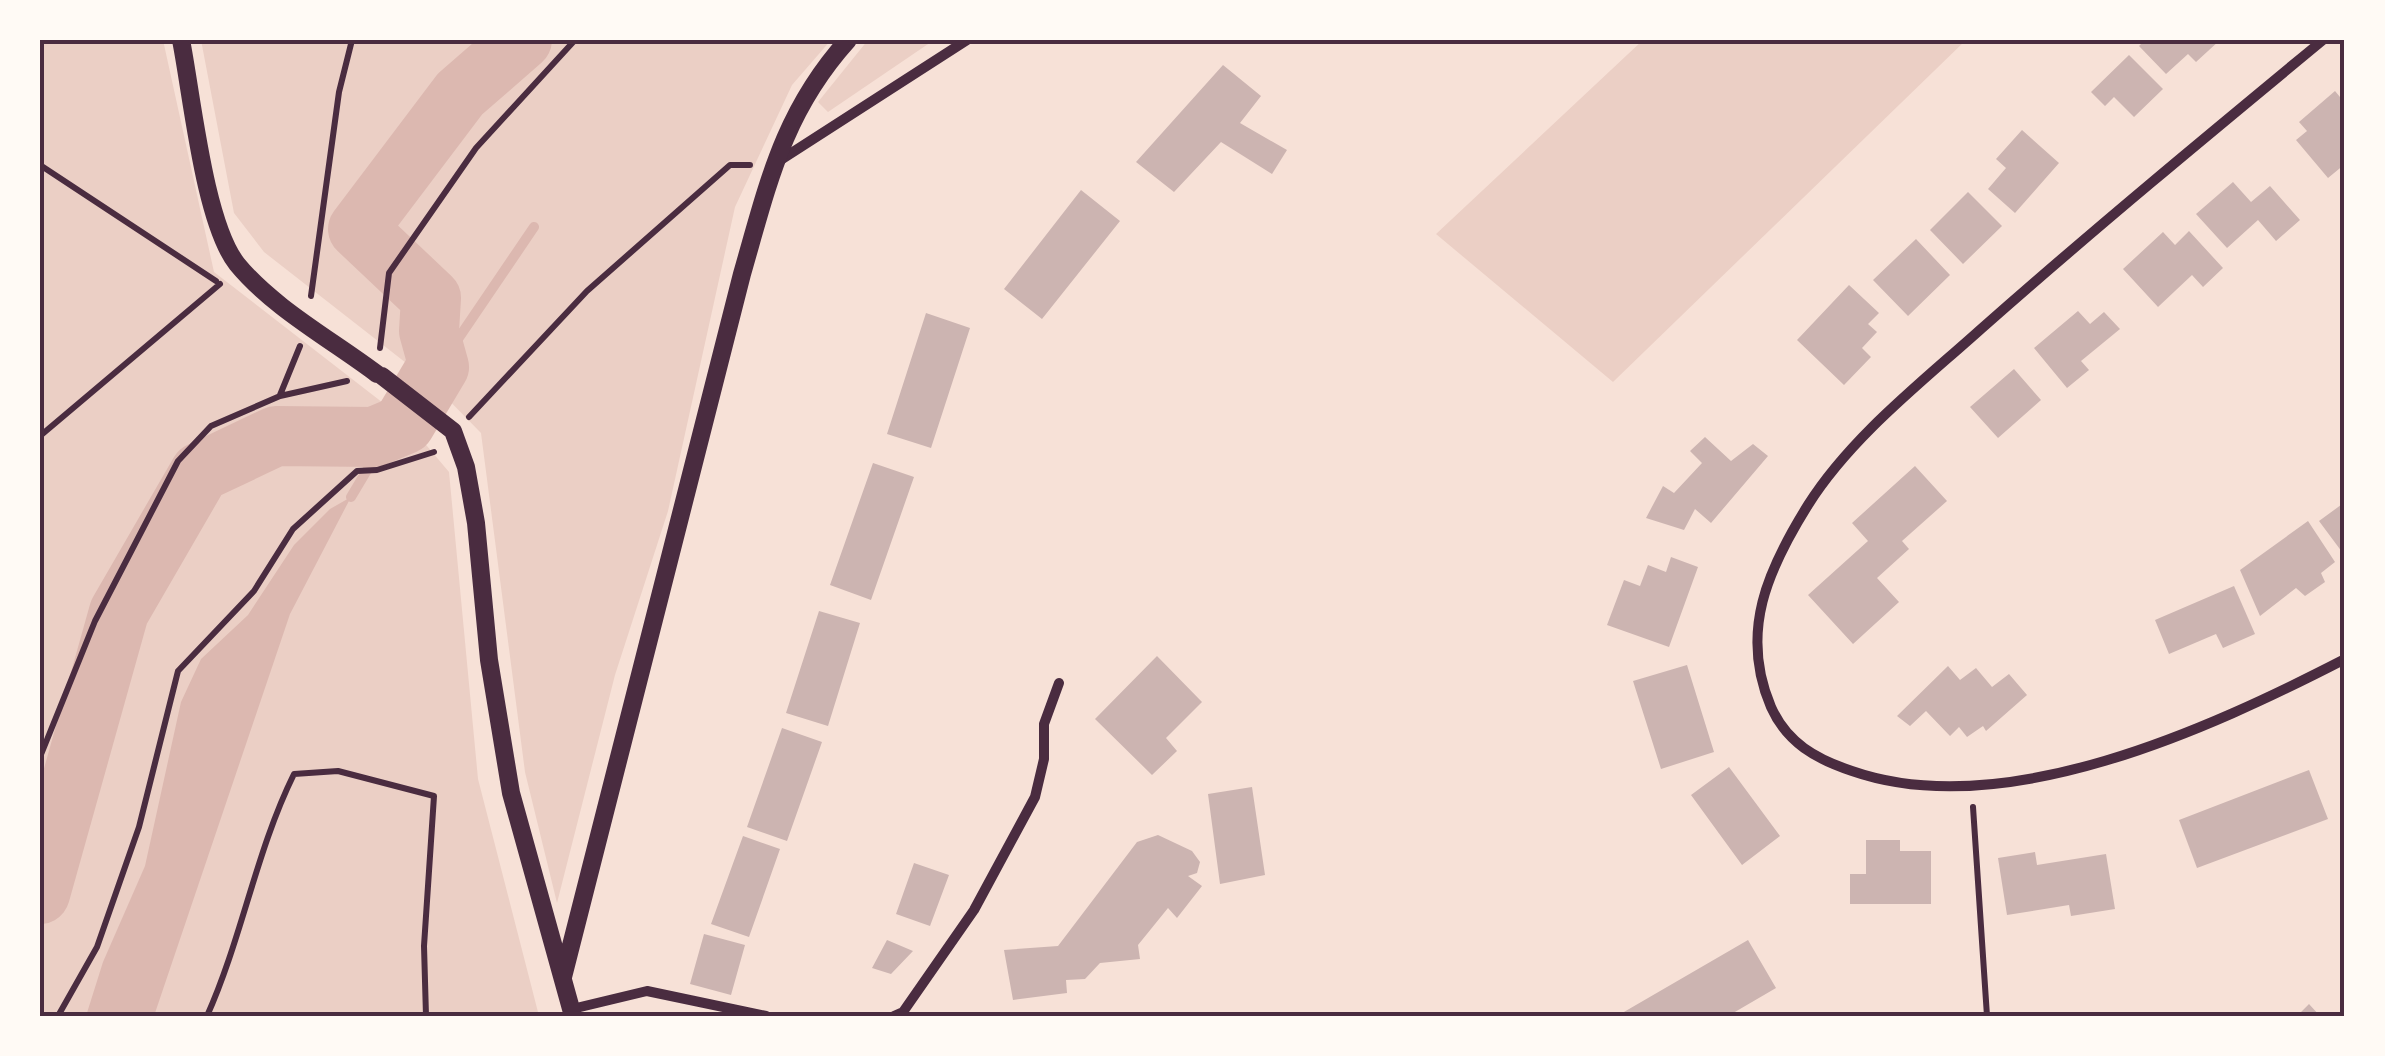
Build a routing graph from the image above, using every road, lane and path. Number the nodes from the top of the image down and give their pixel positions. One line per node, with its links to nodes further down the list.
1 (181, 40): 17 (street)
2 (352, 40): 11 (path)
3 (575, 40): 9 (path)
4 (848, 40): 7 (street)
5 (968, 40): 7 (street)
6 (2324, 40): 21 (street)
7 (774, 164): 17 (path); 22 (street)
8 (40, 165): 10 (path)
9 (390, 273)
10 (217, 282): 12 (path); 16 (path)
11 (311, 282)
12 (231, 292)
13 (286, 336): 14 (path)
14 (299, 347)
15 (280, 396): 20 (path)
16 (40, 436)
17 (456, 437): 22 (street); 24 (path)
18 (2345, 660): 21 (street)
19 (1058, 683): 28 (street)
20 (40, 758)
21 (1971, 786): 29 (path)
22 (564, 977): 23 (street)
23 (573, 1012): 27 (street)
24 (58, 1016)
25 (207, 1016): 26 (path)
26 (426, 1016)
27 (766, 1016)
28 (894, 1016)
29 (1987, 1016)

